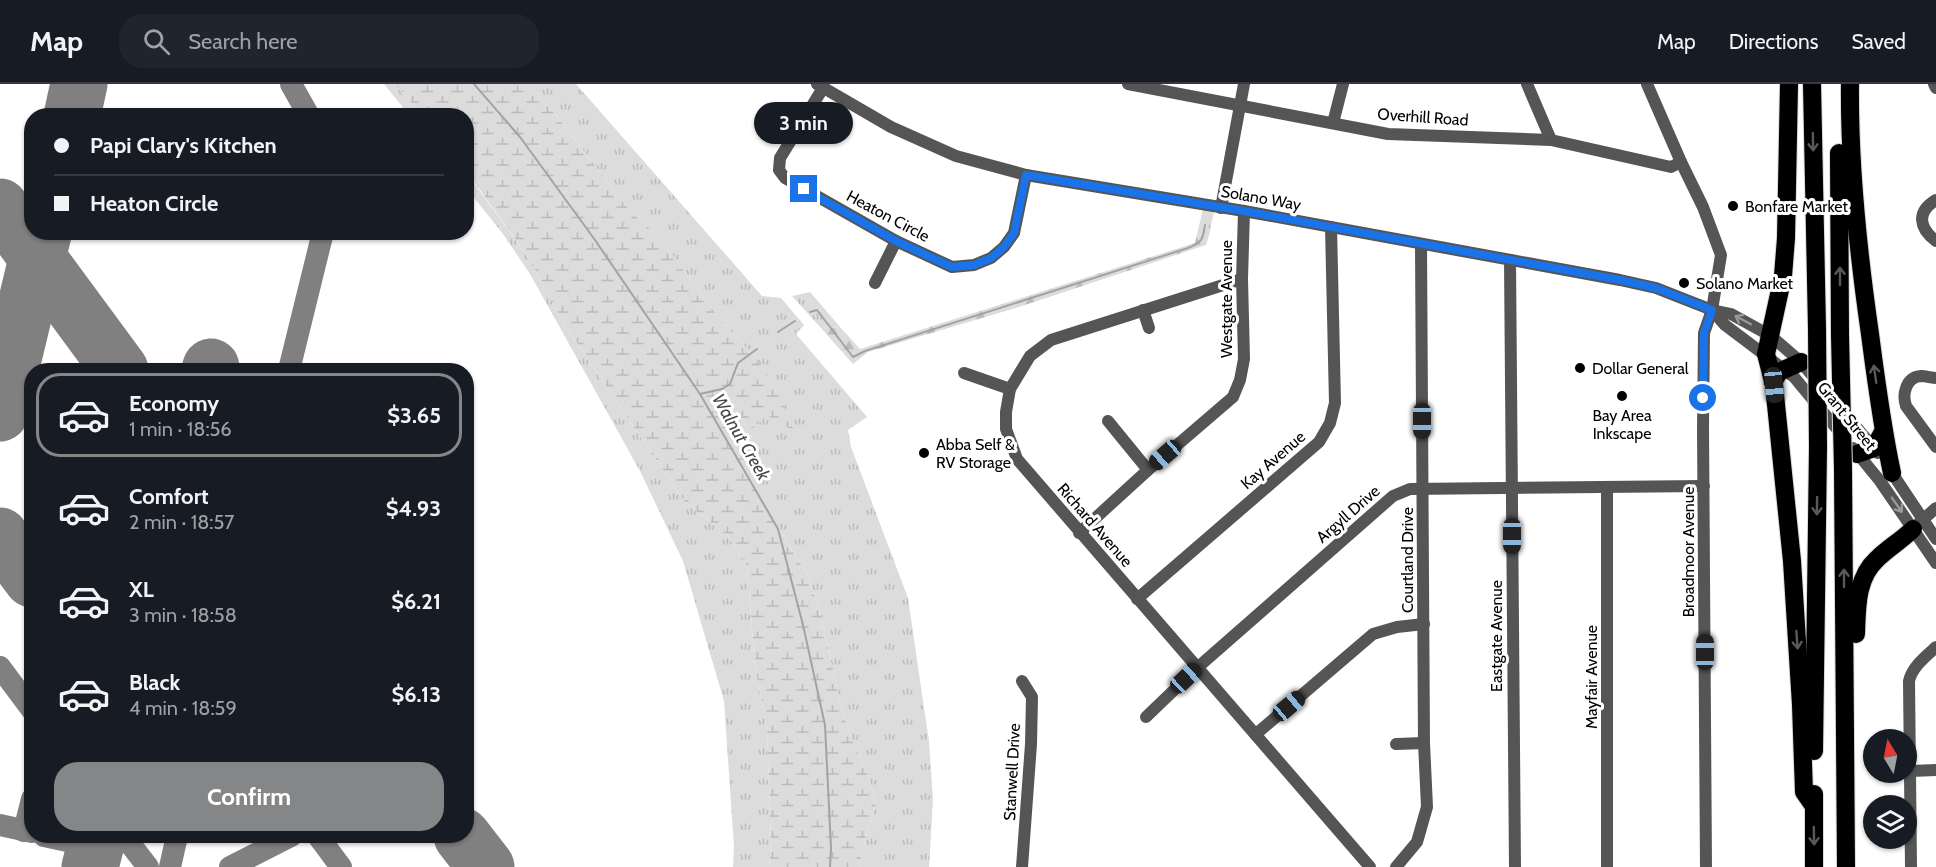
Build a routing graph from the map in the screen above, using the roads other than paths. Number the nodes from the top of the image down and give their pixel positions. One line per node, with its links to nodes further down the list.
1 (1128, 84): 13 (street, Overhill Road)
2 (1244, 84): 13 (street)
3 (1343, 84): 14 (street)
4 (1527, 84): 15 (street)
5 (1647, 84): 16 (street)
6 (1789, 84): 31 (highway)
7 (1812, 84): 64 (highway, one-way to 64, bridge)
8 (1839, 84): 72 (highway, one-way to 8, bridge)
9 (1850, 84): 38 (highway, one-way to 9)
10 (1934, 84): 12 (street)
11 (820, 86): 17 (street, Solano Way); 22 (street, Heaton Circle)
12 (1936, 88)
13 (1240, 106): 14 (street, Overhill Road); 19 (street)
14 (1333, 123): 15 (street, Overhill Road)
15 (1551, 140): 16 (street, Overhill Road)
16 (1680, 162): 29 (street)
17 (1026, 175): 19 (street, Solano Way); 22 (street, Heaton Circle)
18 (1936, 200): 23 (street)
19 (1221, 208): 20 (street, Solano Way)
20 (1244, 211): 21 (street, Solano Way); 26 (street, Westgate Avenue)
21 (1331, 227): 24 (street, Solano Way); 51 (street, Kay Avenue)
22 (896, 241): 27 (street)
23 (1936, 241)
24 (1421, 244): 25 (street, Solano Way); 43 (street, Courtland Drive)
25 (1510, 260): 29 (street, Solano Way); 45 (street, Eastgate Avenue)
26 (1242, 279): 28 (street, Richard Avenue); 40 (street, Westgate Avenue)
27 (875, 283)
28 (1143, 310): 30 (street); 36 (street, Richard Avenue)
29 (1712, 310): 31 (street, Grant Street, one-way to 29); 32 (street); 42 (street, Broadmoor Avenue)
30 (1149, 328)
31 (1771, 336): 32 (highway); 33 (street, Grant Street)
32 (1766, 354): 33 (highway)
33 (1786, 371): 38 (street, Grant Street); 38 (street, Grant Street); 64 (highway, one-way to 64)
34 (964, 373): 36 (street)
35 (1936, 378): 39 (street)
36 (1010, 388): 48 (street, Richard Avenue)
37 (1108, 421): 40 (street)
38 (1871, 444): 41 (highway); 47 (street, Grant Street, one-way to 47)
39 (1936, 447)
40 (1148, 470): 48 (street, Westgate Avenue)
41 (1892, 473): 47 (street, Grant Street)
42 (1704, 486): 44 (street, Argyll Drive); 70 (street, Broadmoor Avenue)
43 (1423, 487): 45 (street, Argyll Drive); 52 (street, Courtland Drive); 54 (street, Argyll Drive)
44 (1607, 487): 45 (street, Argyll Drive); 69 (street, Mayfair Avenue)
45 (1512, 489): 68 (street, Eastgate Avenue)
46 (1936, 508): 47 (street)
47 (1918, 524): 49 (street, Grant Street); 50 (street, Grant Street); 73 (highway)
48 (1080, 533): 51 (street, Richard Avenue)
49 (1936, 539)
50 (1936, 563)
51 (1137, 598): 54 (street, Richard Avenue)
52 (1424, 624): 58 (street); 59 (street, Courtland Drive)
53 (1936, 647): 57 (street)
54 (1197, 668): 56 (street, Argyll Drive); 58 (street, Richard Avenue)
55 (1022, 681): 65 (street, Stanwell Drive)
56 (1146, 717)
57 (1910, 729)
58 (1256, 734): 66 (street, Richard Avenue)
59 (1424, 743): 60 (street); 67 (street, Courtland Drive)
60 (1396, 744)
61 (1936, 770): 62 (street)
62 (1917, 771)
63 (1911, 783): 74 (street)
64 (1814, 805): 71 (highway, one-way to 71)
65 (1022, 867)
66 (1370, 867)
67 (1396, 867)
68 (1515, 867)
69 (1607, 867)
70 (1706, 867)
71 (1814, 867)
72 (1845, 867)
73 (1852, 867)
74 (1911, 867)

